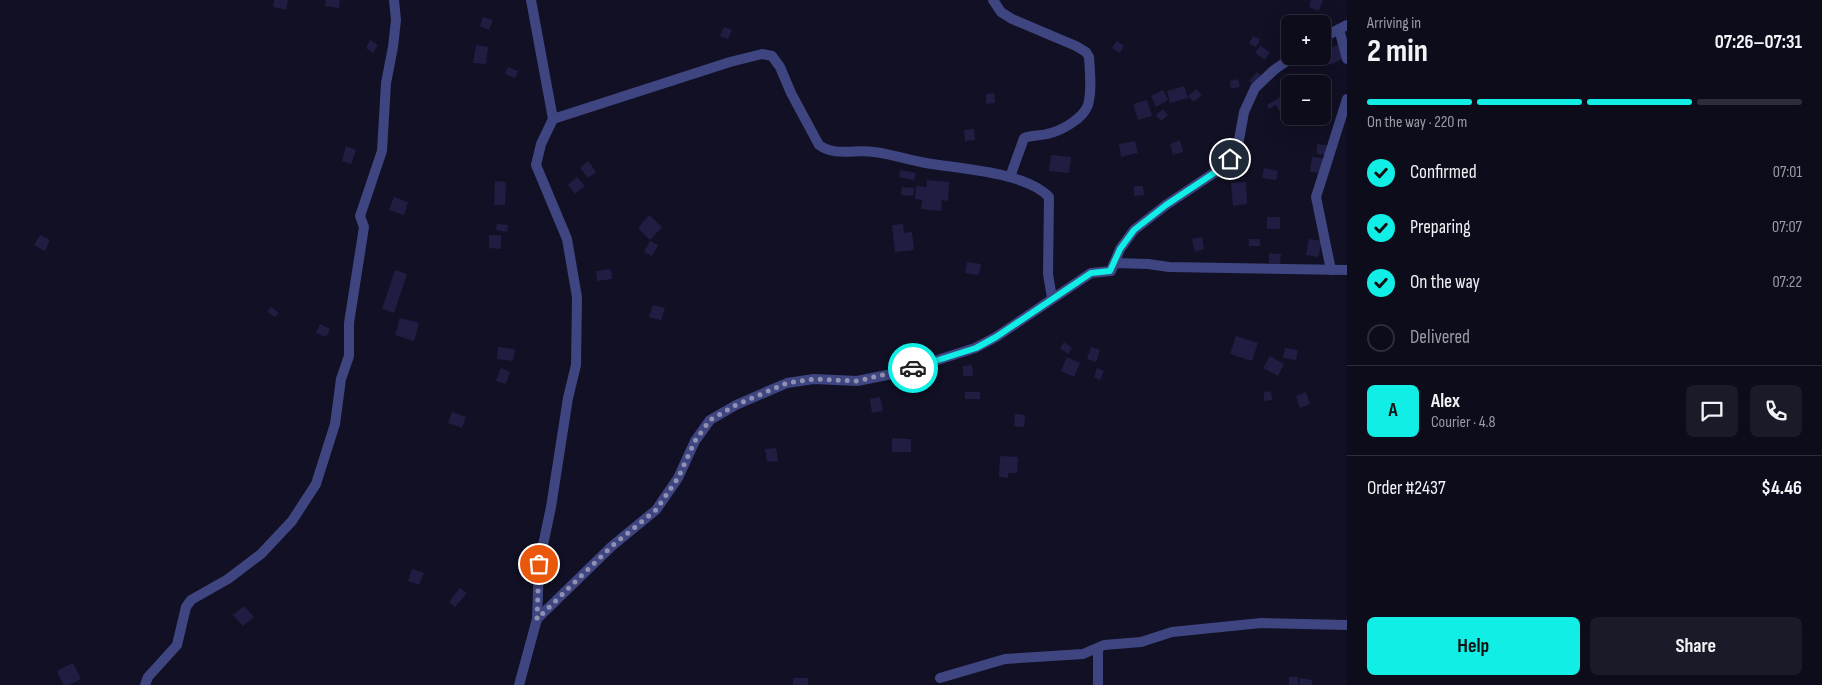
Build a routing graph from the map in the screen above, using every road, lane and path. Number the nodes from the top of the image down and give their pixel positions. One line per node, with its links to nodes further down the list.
1 (394, 0): 19 (street)
2 (531, 0): 9 (street)
3 (993, 0): 10 (street)
4 (1343, 27): 5 (street); 6 (street)
5 (1331, 33)
6 (1347, 59)
7 (1281, 65): 13 (street)
8 (1347, 99): 11 (street)
9 (554, 119): 10 (street); 15 (street)
10 (1010, 177): 14 (street)
11 (1331, 270): 12 (street); 13 (street)
12 (1347, 270)
13 (1110, 271): 14 (street)
14 (1052, 298): 15 (street)
15 (537, 619): 20 (street)
16 (1347, 625): 17 (street)
17 (1098, 649): 18 (street); 21 (street)
18 (940, 678)
19 (145, 685)
20 (519, 685)
21 (1098, 685)

